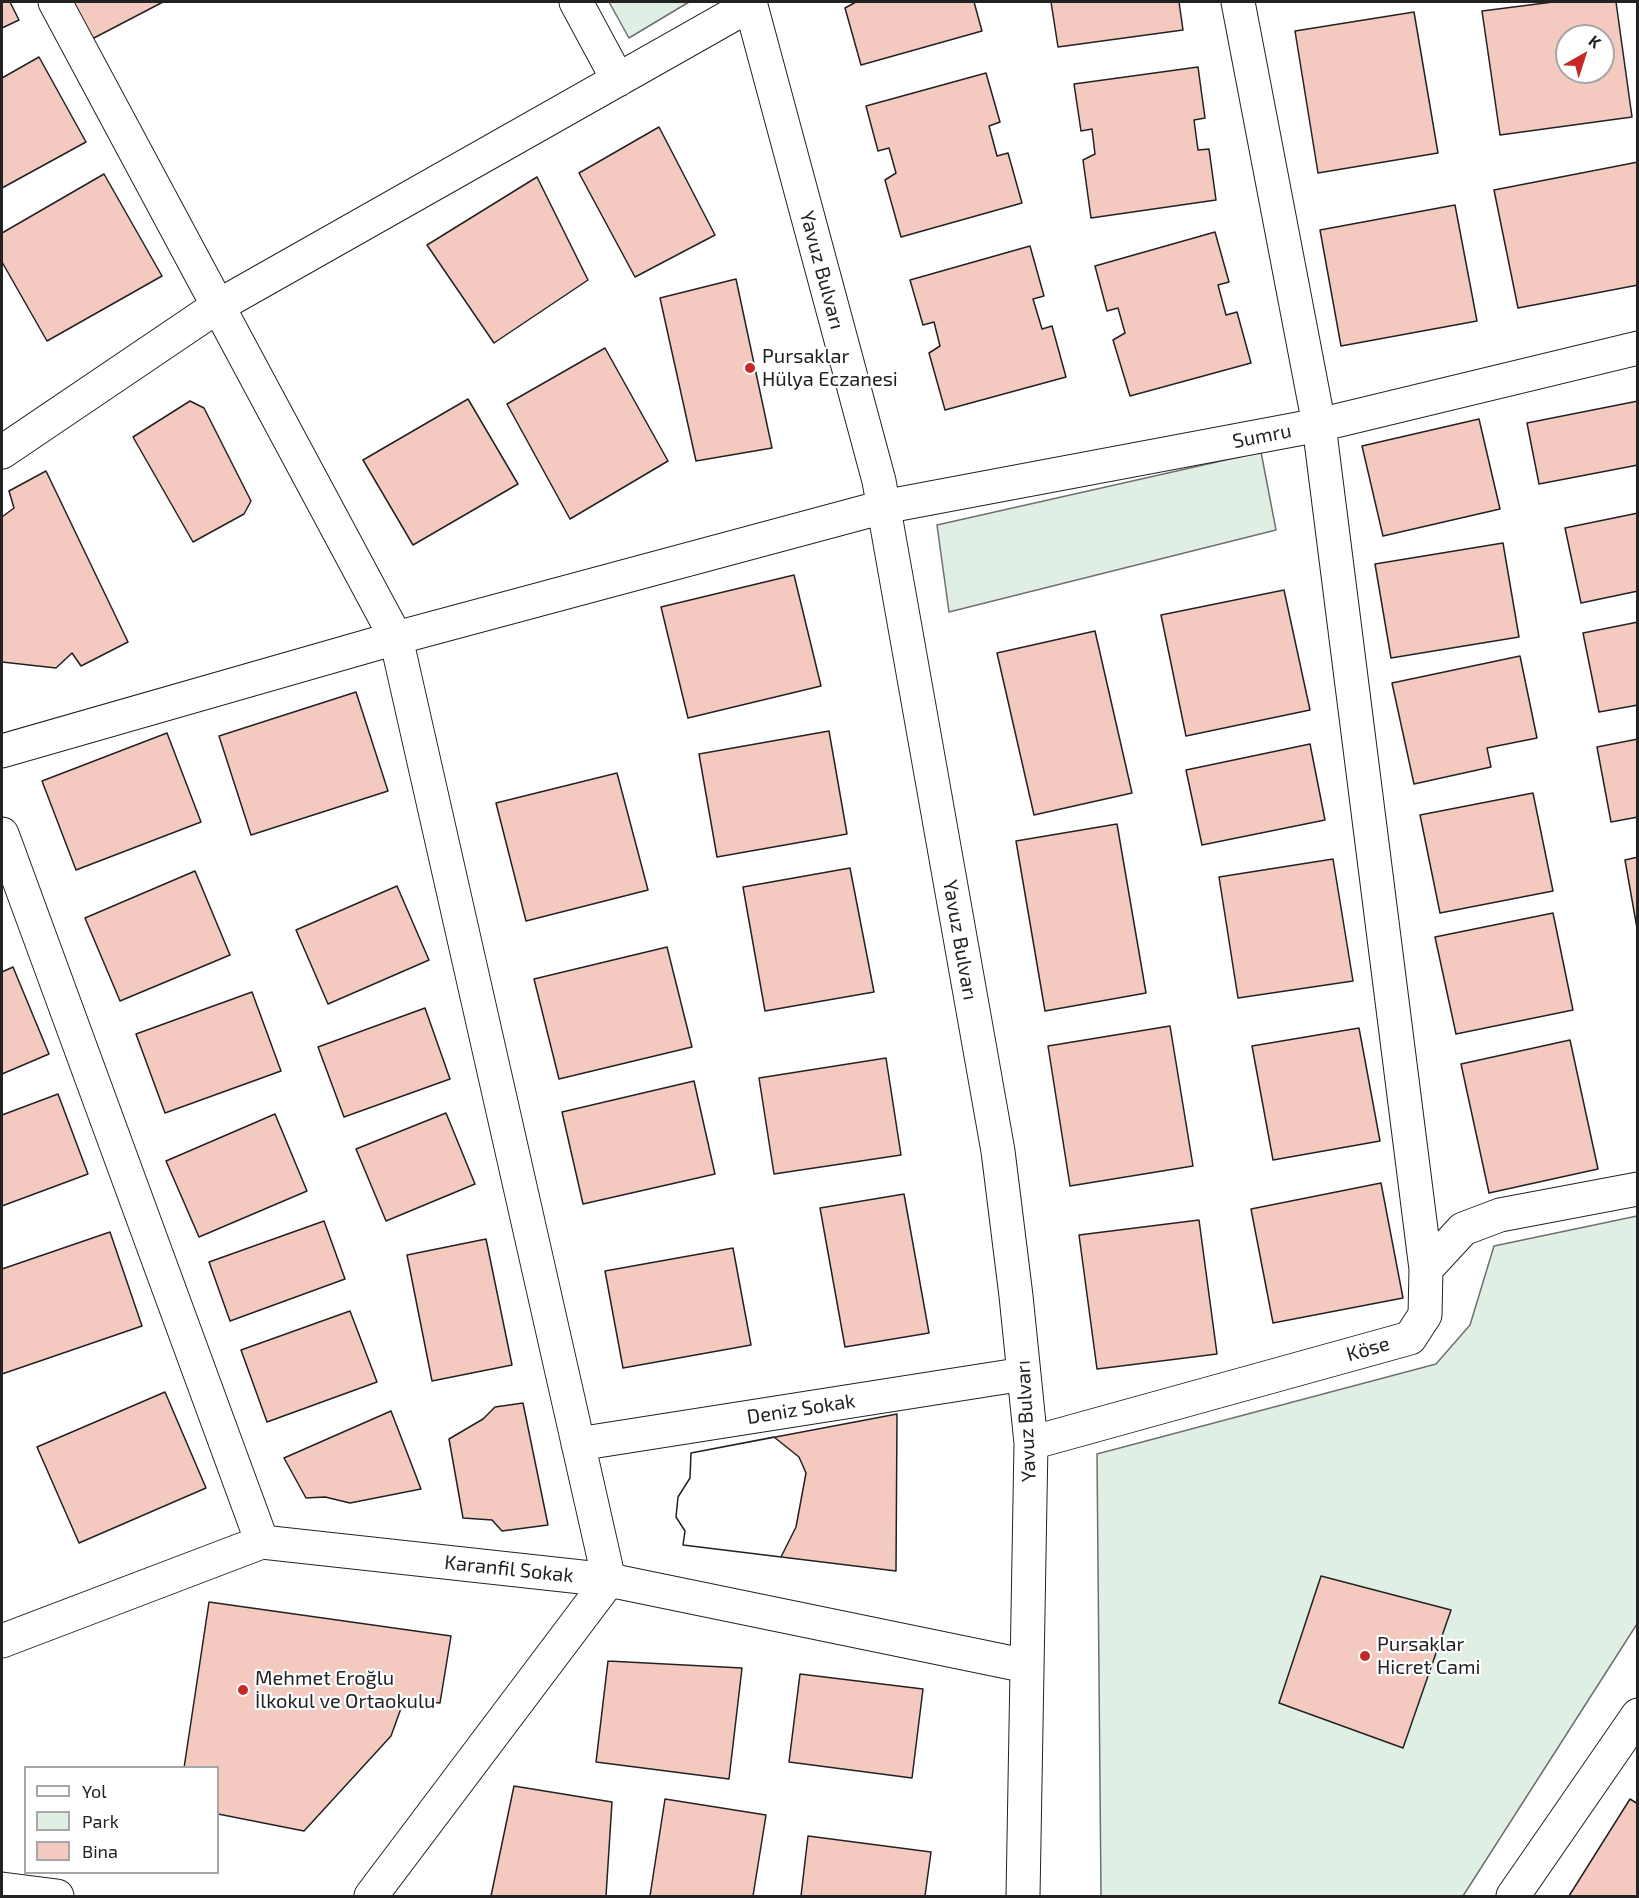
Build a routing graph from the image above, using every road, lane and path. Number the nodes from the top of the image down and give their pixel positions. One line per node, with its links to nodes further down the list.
1 (55, 2): 6 (street)
2 (576, 2): 5 (street)
3 (1239, 2): 8 (street, Köse)
4 (750, 3): 5 (street); 10 (street, Yavuz Bulvarı)
5 (618, 80): 6 (street)
6 (218, 306): 9 (street); 11 (street)
7 (1638, 348): 8 (street, Sumru)
8 (1319, 425): 10 (street, Sumru); 15 (street, Köse)
9 (2, 452)
10 (883, 507): 11 (street, Sumru); 16 (street, Yavuz Bulvarı)
11 (396, 638): 12 (street, Sumru); 18 (street)
12 (2, 751)
13 (2, 834): 19 (street)
14 (1638, 1189): 15 (street)
15 (1426, 1269): 17 (street, Köse)
16 (1024, 1374): 17 (street, Yavuz Bulvarı); 18 (street, Deniz Sokak)
17 (1030, 1443): 22 (street, Yavuz Bulvarı)
18 (578, 1444): 20 (street)
19 (262, 1542): 20 (street, Karanfil Sokak); 21 (street, Karanfil Sokak)
20 (609, 1581): 22 (street, Karanfil Sokak); 26 (street)
21 (2, 1641)
22 (1027, 1666): 27 (street, Yavuz Bulvarı)
23 (1638, 1715): 28 (street)
24 (2, 1889): 25 (street)
25 (57, 1896)
26 (371, 1896)
27 (1023, 1896)
28 (1513, 1896)

